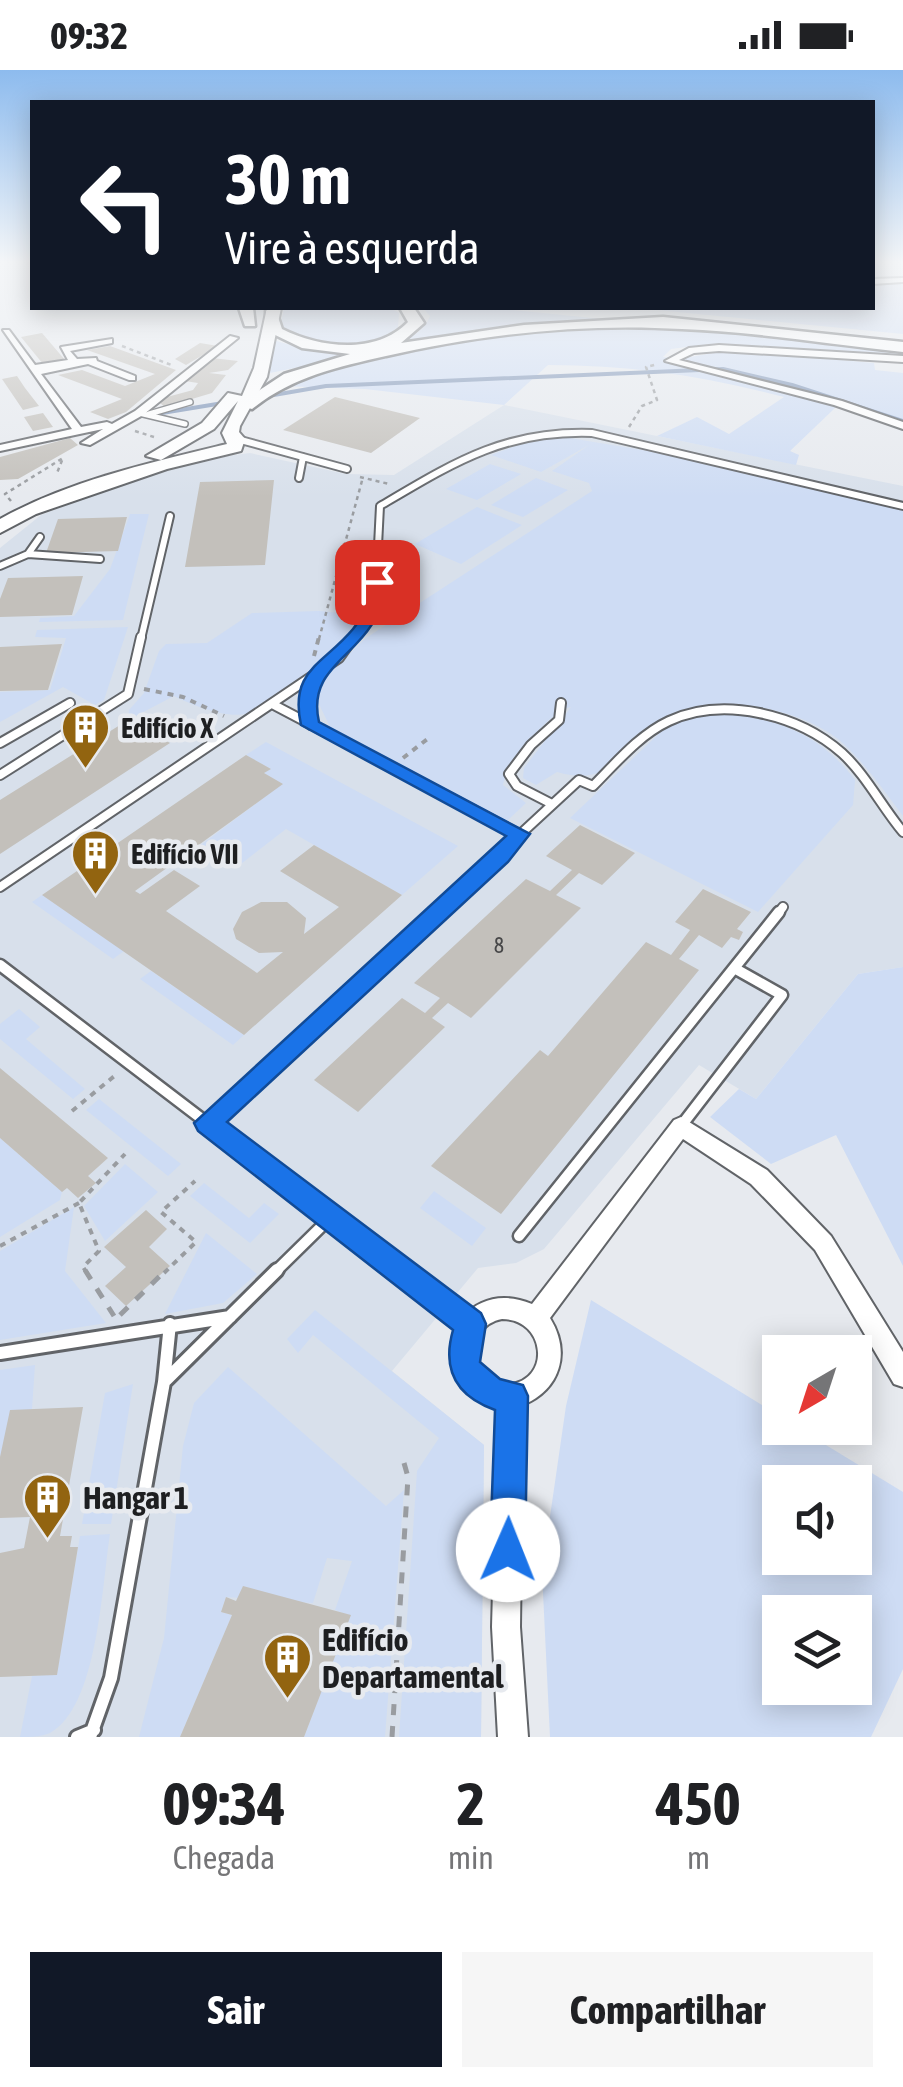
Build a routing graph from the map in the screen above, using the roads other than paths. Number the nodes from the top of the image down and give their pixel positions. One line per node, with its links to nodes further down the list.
1 (12, 341): 14 (street)
2 (108, 341): 12 (street)
3 (229, 341): 18 (street)
4 (254, 341): 22 (main road)
5 (264, 341): 17 (main road)
6 (293, 341): 7 (highway)
7 (380, 341)
8 (433, 341): 17 (highway)
9 (843, 341): 10 (highway)
10 (903, 347)
11 (903, 359): 20 (street)
12 (74, 360): 13 (street); 14 (street)
13 (91, 362): 14 (street); 15 (street)
14 (34, 370): 21 (street)
15 (132, 378)
16 (190, 402): 18 (lane)
17 (246, 406): 23 (main road)
18 (143, 414): 19 (street); 22 (lane)
19 (120, 424): 21 (street); 24 (street)
20 (903, 426)
21 (78, 431): 25 (street)
22 (190, 432): 23 (main road); 27 (main road); 31 (main road)
23 (232, 441): 26 (lane); 26 (lane); 27 (main road)
24 (86, 443)
25 (0, 448)
26 (265, 448): 28 (lane)
27 (206, 454): 34 (main road)
28 (303, 458): 29 (lane); 30 (lane)
29 (347, 469)
30 (299, 478)
31 (5, 496)
32 (903, 506): 39 (lane)
33 (170, 516): 46 (lane)
34 (0, 526)
35 (40, 537): 36 (lane)
36 (28, 554): 37 (lane); 38 (lane)
37 (100, 559)
38 (0, 566)
39 (311, 680): 42 (lane); 43 (lane)
40 (70, 702): 44 (lane)
41 (561, 703): 48 (lane)
42 (274, 706): 43 (lane); 51 (lane)
43 (310, 725): 50 (lane)
44 (0, 744)
45 (0, 761): 46 (lane)
46 (11, 768): 47 (lane)
47 (0, 775)
48 (552, 804): 49 (lane); 50 (lane)
49 (903, 832)
50 (519, 834): 55 (lane)
51 (0, 888)
52 (782, 907): 54 (lane)
53 (0, 965): 55 (lane)
54 (734, 968): 56 (lane); 58 (lane)
55 (208, 1123): 57 (lane)
56 (680, 1126): 60 (street); 64 (street)
57 (330, 1217): 59 (lane); 62 (lane)
58 (519, 1236)
59 (230, 1317): 61 (lane); 65 (lane)
60 (535, 1318): 62 (street); 66 (street)
61 (170, 1324): 63 (lane); 65 (lane)
62 (470, 1324): 66 (street)
63 (0, 1353)
64 (903, 1375)
65 (164, 1382): 67 (lane)
66 (512, 1396): 69 (street)
67 (92, 1734): 68 (lane)
68 (76, 1737)
69 (513, 1737)

